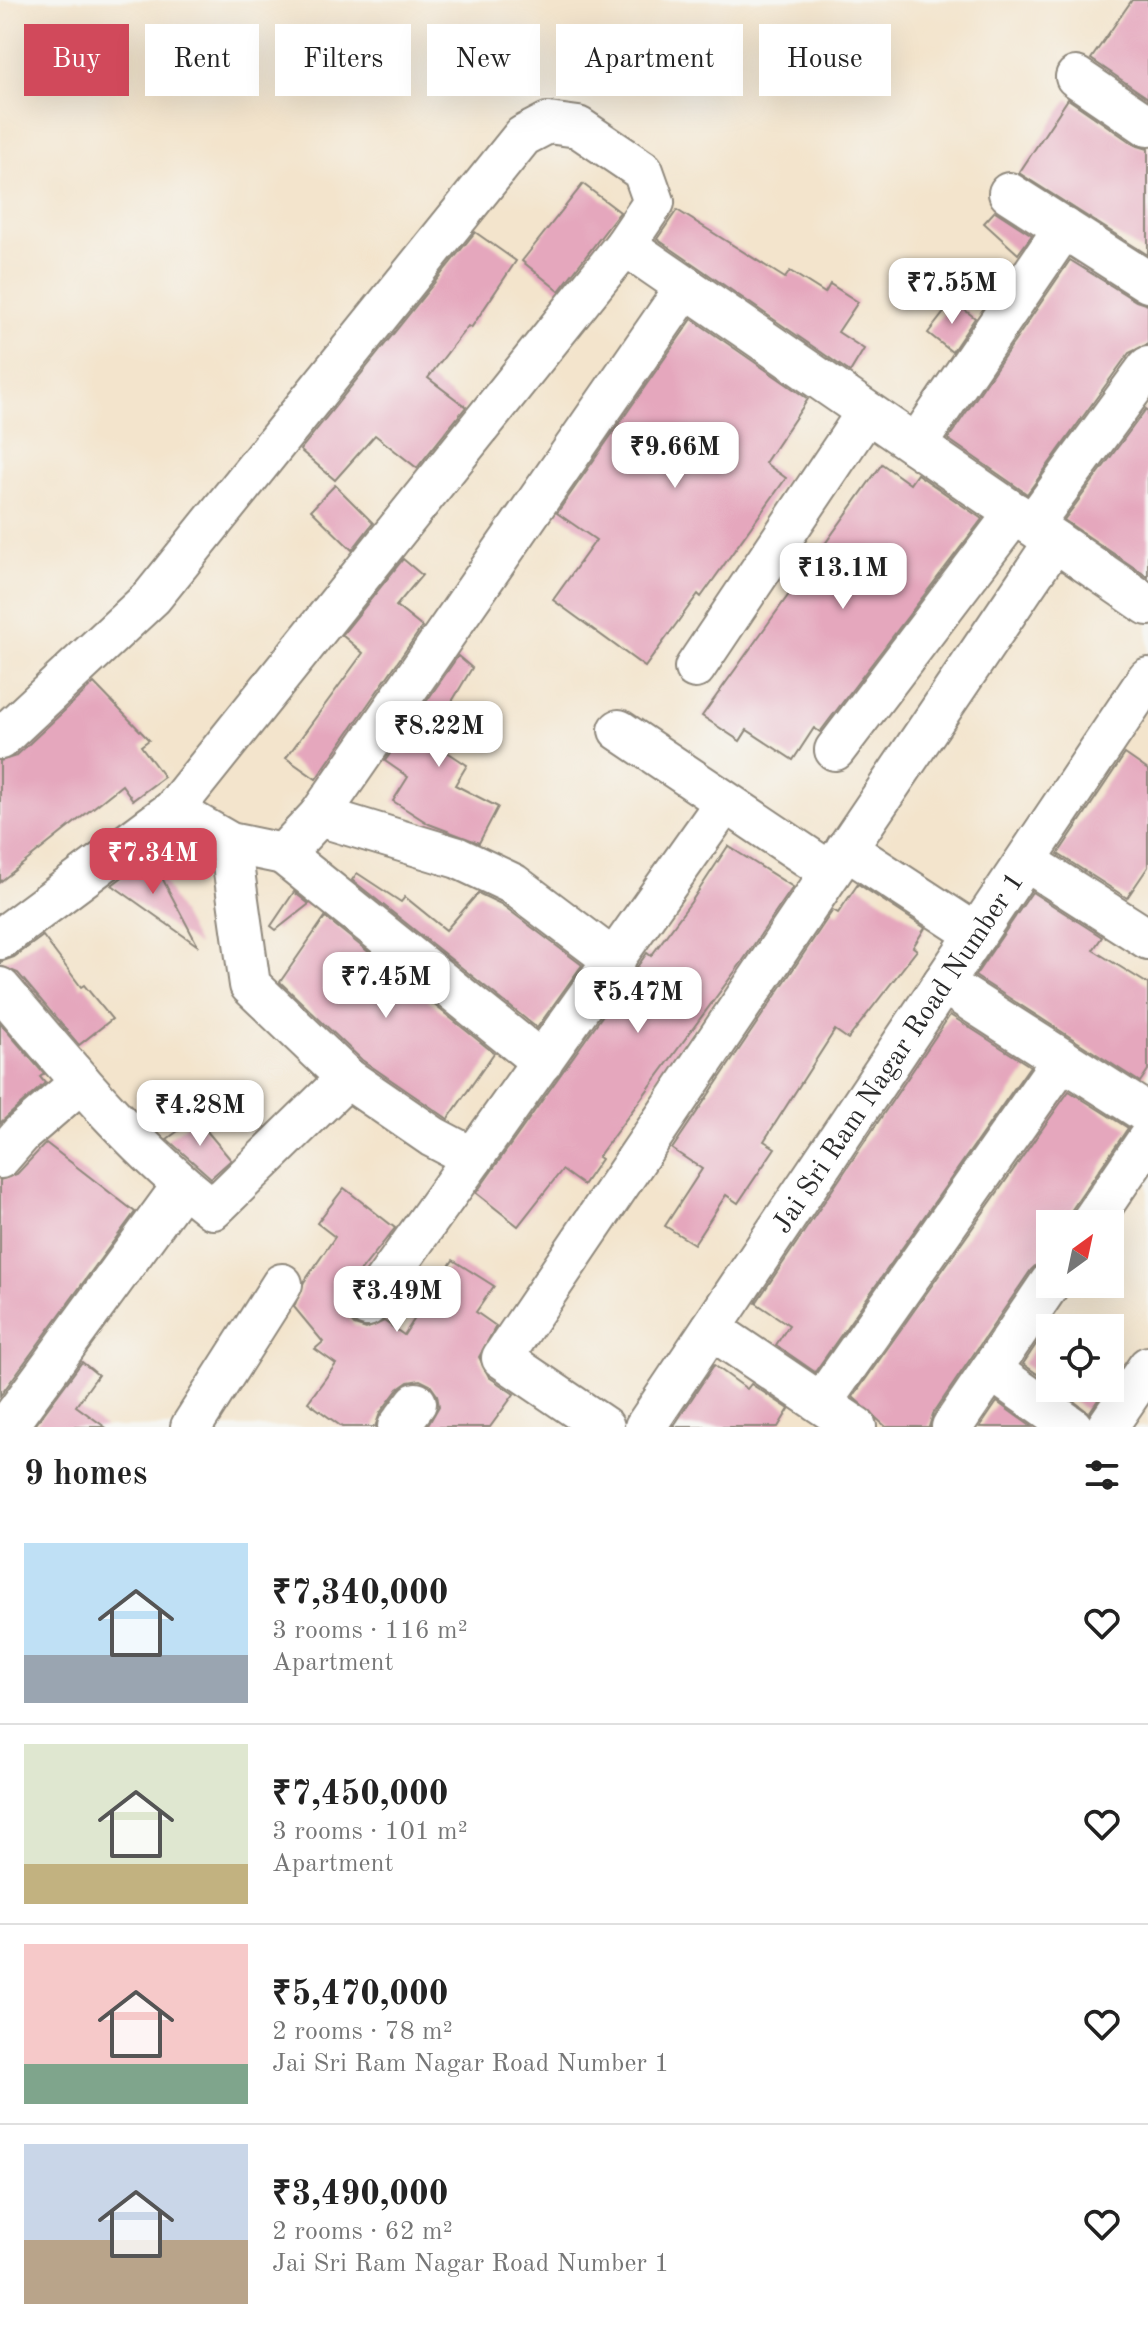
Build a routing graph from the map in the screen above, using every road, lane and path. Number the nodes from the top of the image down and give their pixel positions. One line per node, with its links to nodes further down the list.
1 (1076, 77): 2 (street)
2 (1148, 126)
3 (1009, 193): 4 (street)
4 (1064, 228): 6 (street); 10 (street)
5 (625, 245): 7 (street); 16 (street); 19 (street)
6 (1148, 282)
7 (686, 287): 9 (street); 20 (street)
8 (1148, 367): 11 (street)
9 (867, 412): 10 (street); 13 (street)
10 (916, 445): 11 (street)
11 (1034, 527): 12 (street); 17 (street); 23 (street)
12 (1148, 605)
13 (695, 668)
14 (1148, 678): 24 (street, Jai Sri Ram Nagar Road Number 1)
15 (619, 730): 18 (street)
16 (0, 739)
17 (835, 750)
18 (724, 804): 23 (street); 28 (street)
19 (173, 810): 21 (street); 27 (street)
20 (319, 816): 22 (street); 28 (street)
21 (230, 843): 22 (street); 33 (street)
22 (283, 854): 32 (street)
23 (838, 860): 26 (street); 51 (street)
24 (1026, 861): 25 (street); 26 (street, Jai Sri Ram Nagar Road Number 1)
25 (1146, 933)
26 (976, 934): 29 (street, Jai Sri Ram Nagar Road Number 1)
27 (0, 939)
28 (615, 961): 32 (street)
29 (943, 983): 31 (street); 44 (street, Jai Sri Ram Nagar Road Number 1)
30 (0, 988): 34 (street)
31 (1062, 1060): 35 (street); 47 (street)
32 (542, 1062): 38 (street)
33 (347, 1078): 38 (street); 39 (street)
34 (81, 1082): 36 (street); 39 (street)
35 (1148, 1114)
36 (7, 1134)
37 (1148, 1139): 40 (street)
38 (473, 1158): 43 (street)
39 (182, 1186): 49 (street)
40 (1100, 1210)
41 (282, 1284): 50 (street)
42 (1040, 1298): 46 (street)
43 (367, 1306)
44 (711, 1329): 47 (street); 52 (street, Jai Sri Ram Nagar Road Number 1)
45 (1148, 1367): 56 (street)
46 (991, 1370): 54 (street); 55 (street)
47 (821, 1403): 53 (street)
48 (0, 1422): 49 (street)
49 (6, 1427)
50 (191, 1427)
51 (604, 1427)
52 (645, 1427)
53 (856, 1427)
54 (952, 1427)
55 (1072, 1427)
56 (1107, 1427)

